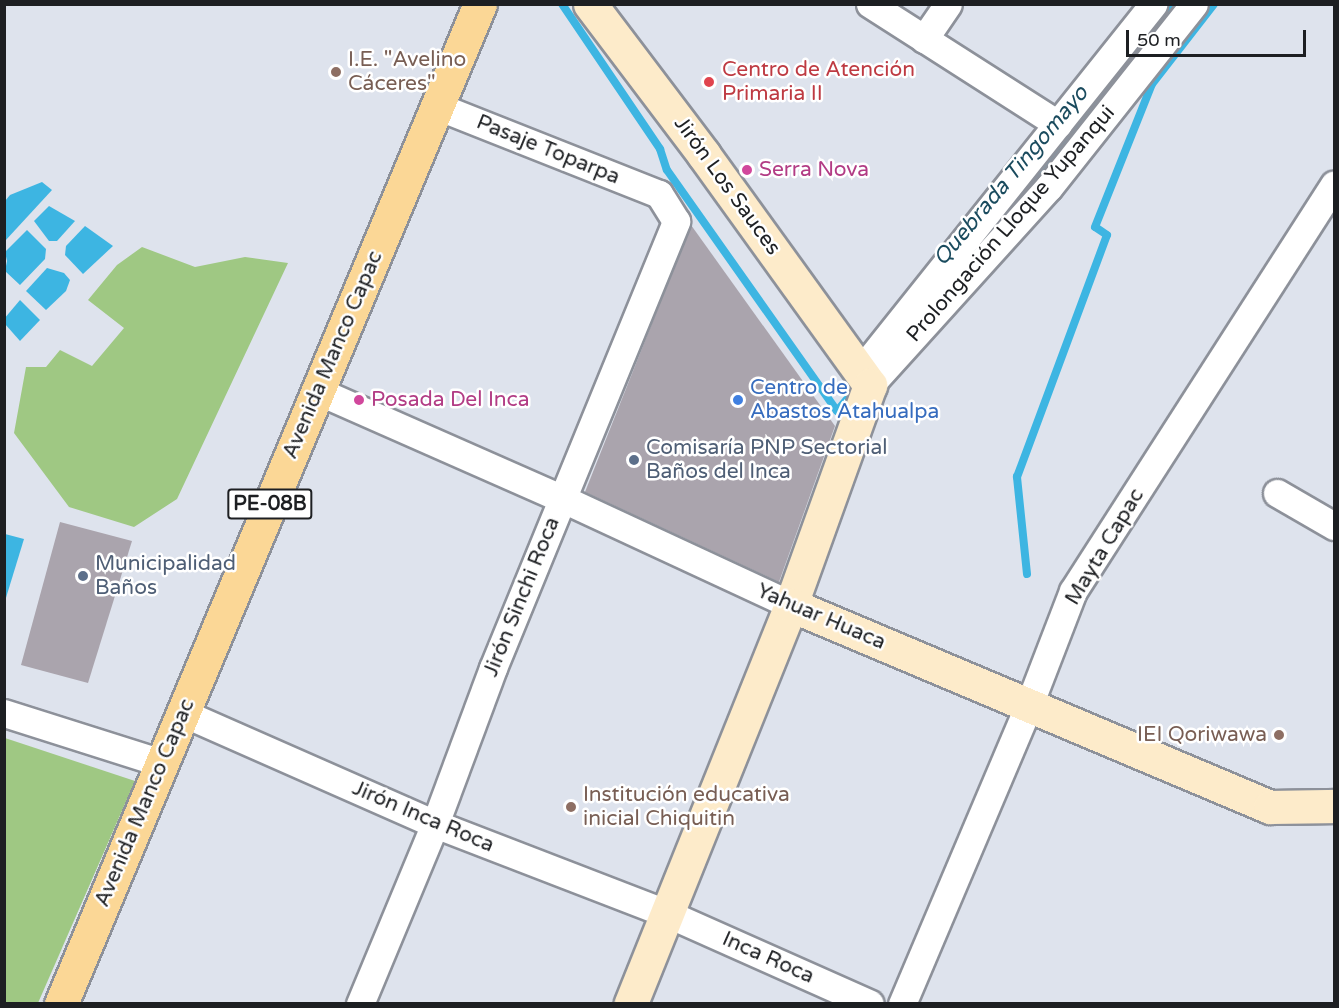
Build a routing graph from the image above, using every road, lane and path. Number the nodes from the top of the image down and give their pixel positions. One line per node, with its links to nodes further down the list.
1 (480, 4): 8 (main road, Avenida Manco Capac / PE-08B)
2 (590, 4): 12 (street, Jirón Los Sauces)
3 (870, 4): 7 (street)
4 (948, 4): 7 (street)
5 (1153, 4): 9 (street)
6 (1194, 4): 12 (street, Prolongación Lloque Yupanqui)
7 (924, 39): 9 (street)
8 (437, 106): 11 (street, Pasaje Toparpa); 13 (main road, Avenida Manco Capac / PE-08B)
9 (1058, 124): 12 (street)
10 (1335, 185): 18 (street, Mayta Capac)
11 (659, 194): 15 (street, Jirón Sinchi Roca)
12 (866, 377): 17 (street)
13 (318, 391): 15 (street, Yahuar Huaca); 20 (main road, Avenida Manco Capac / PE-08B)
14 (1277, 493): 16 (street)
15 (563, 499): 17 (street, Yahuar Huaca); 23 (street, Jirón Sinchi Roca)
16 (1335, 526)
17 (791, 605): 18 (street, Yahuar Huaca); 24 (street)
18 (1029, 705): 22 (street, Yahuar Huaca); 29 (street, Mayta Capac)
19 (4, 712): 21 (street)
20 (183, 714): 21 (main road, Avenida Manco Capac / PE-08B); 23 (street, Jirón Inca Roca)
21 (162, 763): 25 (main road, Avenida Manco Capac / PE-08B)
22 (1335, 806)
23 (435, 824): 24 (street, Jirón Inca Roca); 26 (street, Jirón Sinchi Roca)
24 (666, 913): 27 (street); 28 (street, Inca Roca)
25 (61, 1004)
26 (360, 1004)
27 (631, 1004)
28 (870, 1004)
29 (903, 1004)

